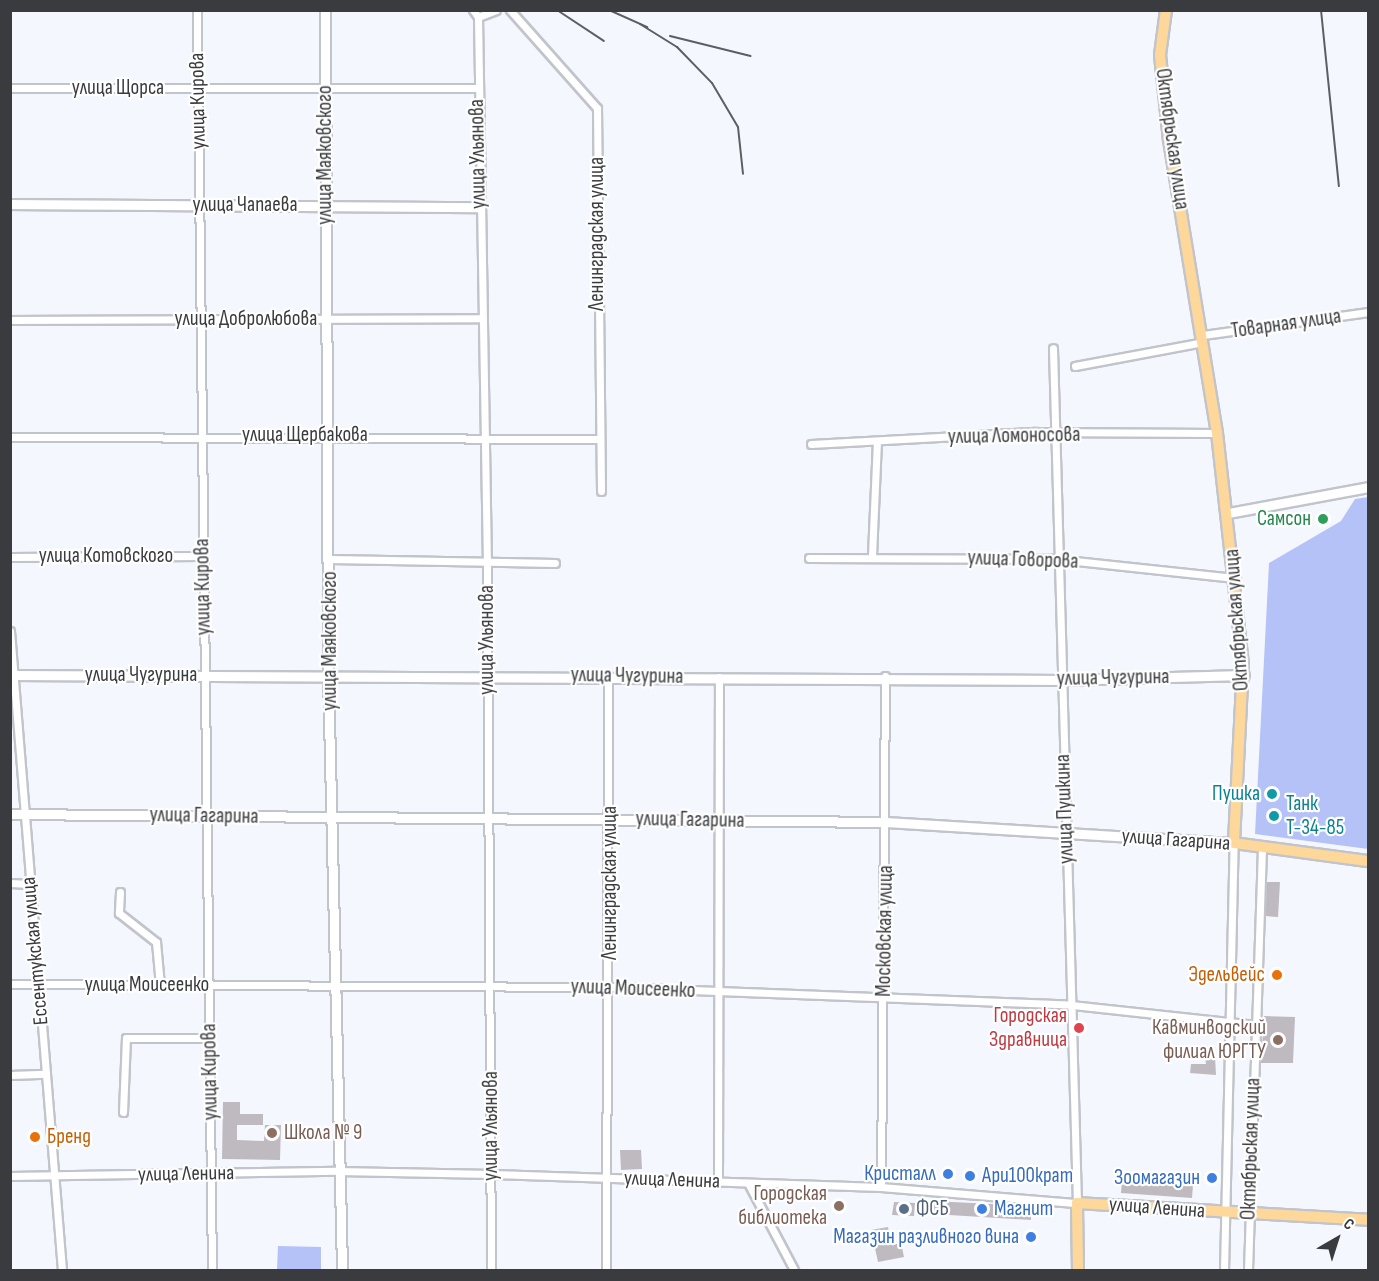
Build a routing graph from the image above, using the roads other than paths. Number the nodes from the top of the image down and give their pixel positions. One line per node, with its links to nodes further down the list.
1 (196, 10): 8 (street, улица Кирова)
2 (325, 10): 9 (street, улица Маяковского)
3 (496, 10): 6 (street)
4 (510, 10): 29 (street, Ленинградская улица)
5 (1166, 10): 20 (main road, Октябрьская улица)
6 (475, 14): 10 (street, улица Ульянова)
7 (10, 88): 8 (street, улица Щорса)
8 (198, 88): 9 (street, улица Щорса); 12 (street, улица Кирова)
9 (325, 88): 10 (street, улица Щорса); 13 (street, улица Маяковского)
10 (477, 88): 14 (street, улица Ульянова)
11 (10, 204): 12 (street, улица Чапаева)
12 (199, 205): 13 (street, улица Чапаева); 17 (street, улица Кирова)
13 (325, 206): 14 (street, улица Чапаева); 18 (street, улица Маяковского)
14 (479, 207): 16 (street, улица Ульянова)
15 (1368, 312): 20 (street, Товарная улица)
16 (481, 318): 18 (street, улица Добролюбова); 28 (street, улица Ульянова)
17 (201, 319): 18 (street, улица Добролюбова); 19 (street, улица Добролюбова); 26 (street, улица Кирова)
18 (326, 319): 25 (street, улица Маяковского)
19 (10, 320)
20 (1203, 339): 22 (street, Товарная улица); 23 (main road, Октябрьская улица)
21 (1053, 348): 24 (street, улица Пушкина)
22 (1075, 366)
23 (1217, 433): 24 (street, улица Ломоносова); 34 (main road, Октябрьская улица)
24 (1054, 434): 30 (street, улица Ломоносова); 40 (street, улица Пушкина)
25 (326, 435): 26 (street, улица Щербакова); 28 (street, улица Щербакова); 39 (street, улица Маяковского)
26 (202, 436): 27 (street, улица Щербакова); 36 (street, улица Кирова)
27 (10, 437)
28 (483, 437): 29 (street, улица Щербакова); 41 (street, улица Ульянова)
29 (599, 438): 33 (street, Ленинградская улица)
30 (877, 441): 31 (street, улица Ломоносова); 35 (street)
31 (811, 444)
32 (1368, 487): 34 (street)
33 (600, 491)
34 (1228, 513): 43 (main road, Октябрьская улица)
35 (872, 555): 38 (street, улица Говорова); 40 (street, улица Говорова)
36 (202, 556): 37 (street, улица Котовского); 45 (street, улица Кирова)
37 (10, 557)
38 (809, 558)
39 (330, 559): 41 (street); 46 (street, улица Маяковского)
40 (1058, 559): 43 (street, улица Говорова); 53 (street, улица Пушкина)
41 (487, 563): 42 (street); 47 (street, улица Ульянова)
42 (555, 563)
43 (1236, 578): 49 (main road, Октябрьская улица)
44 (10, 631): 48 (street, Ессентукская улица)
45 (205, 674): 46 (street, улица Чугурина); 48 (street, улица Чугурина); 56 (street, улица Кирова)
46 (328, 674): 47 (street, улица Чугурина); 57 (street, улица Маяковского)
47 (486, 674): 50 (street, улица Чугурина); 58 (street, улица Ульянова)
48 (11, 675): 55 (street, Ессентукская улица)
49 (1244, 675): 53 (street, улица Чугурина); 63 (main road, Октябрьская улица)
50 (608, 676): 52 (street, улица Чугурина); 59 (street, Ленинградская улица)
51 (885, 676): 52 (street, улица Чугурина); 53 (street, улица Чугурина); 61 (street, Московская улица)
52 (719, 677): 60 (street)
53 (1061, 680): 62 (street, улица Пушкина)
54 (10, 814): 55 (street, улица Гагарина)
55 (25, 814): 56 (street, улица Гагарина); 67 (street, Ессентукская улица)
56 (207, 816): 57 (street, улица Гагарина); 72 (street, улица Кирова)
57 (332, 818): 58 (street, улица Гагарина); 73 (street, улица Маяковского)
58 (488, 819): 59 (street, улица Гагарина); 74 (street, улица Ульянова)
59 (610, 820): 60 (street, улица Гагарина); 75 (street, Ленинградская улица)
60 (716, 821): 61 (street, улица Гагарина); 76 (street)
61 (886, 822): 62 (street, улица Гагарина); 77 (street, Московская улица)
62 (1066, 833): 63 (street, улица Гагарина); 78 (street, улица Пушкина)
63 (1234, 843): 64 (main road, улица Гагарина); 79 (street, Октябрьская улица)
64 (1262, 847): 65 (main road, улица Гагарина); 80 (street, Октябрьская улица)
65 (1368, 861)
66 (10, 883): 67 (street)
67 (30, 884): 70 (street, Ессентукская улица)
68 (120, 892): 71 (street)
69 (10, 984): 70 (street, улица Моисеенко)
70 (36, 984): 71 (street, улица Моисеенко); 82 (street, Ессентукская улица)
71 (160, 985): 72 (street, улица Моисеенко)
72 (209, 985): 73 (street, улица Моисеенко); 81 (street, улица Кирова)
73 (335, 986): 74 (street, улица Моисеенко); 85 (street, улица Маяковского)
74 (490, 987): 75 (street, улица Моисеенко); 87 (street, улица Ульянова)
75 (611, 987): 76 (street, улица Моисеенко); 90 (street, Ленинградская улица)
76 (717, 992): 77 (street, улица Моисеенко); 91 (street)
77 (884, 997): 78 (street, улица Моисеенко); 93 (street, Московская улица)
78 (1071, 1005): 79 (street, улица Моисеенко); 94 (street, улица Пушкина)
79 (1230, 1023): 80 (street, улица Моисеенко); 95 (street, Октябрьская улица)
80 (1255, 1025): 96 (street, Октябрьская улица)
81 (209, 1038): 84 (street); 86 (street, улица Кирова)
82 (46, 1074): 83 (street); 89 (street, Ессентукская улица)
83 (10, 1075)
84 (123, 1112)
85 (338, 1171): 86 (street, улица Ленина); 87 (street, улица Ленина); 100 (street, улица Маяковского)
86 (211, 1173): 89 (street, улица Ленина); 99 (street, улица Кирова)
87 (492, 1174): 90 (street, улица Ленина); 101 (street, улица Ульянова)
88 (10, 1176): 89 (street, улица Ленина)
89 (56, 1176): 98 (street, Ессентукская улица)
90 (609, 1178): 91 (street, улица Ленина); 102 (street, Ленинградская улица)
91 (718, 1182): 92 (street, улица Ленина)
92 (748, 1182): 93 (street, улица Ленина); 103 (street)
93 (881, 1187): 94 (street, улица Ленина)
94 (1077, 1203): 95 (main road, улица Ленина); 104 (main road, улица Пушкина)
95 (1225, 1213): 96 (main road, улица Ленина); 105 (street, Октябрьская улица)
96 (1249, 1215): 97 (main road, улица Ленина); 106 (street, Октябрьская улица)
97 (1368, 1220)
98 (62, 1270)
99 (212, 1270)
100 (342, 1270)
101 (491, 1270)
102 (606, 1270)
103 (794, 1270)
104 (1078, 1270)
105 (1224, 1270)
106 (1248, 1270)

